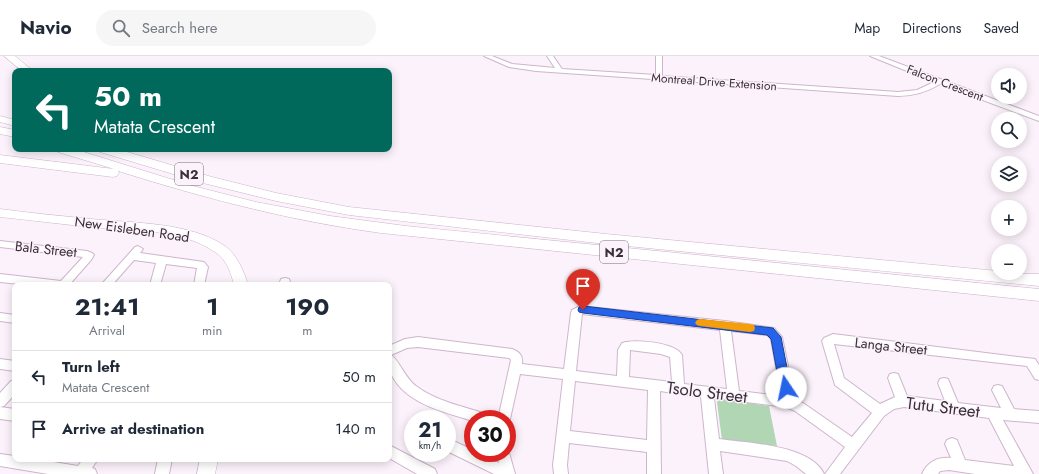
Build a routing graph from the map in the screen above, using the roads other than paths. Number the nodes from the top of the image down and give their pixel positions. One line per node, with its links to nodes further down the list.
1 (0, 56): 6 (highway)
2 (487, 56): 8 (street, Montreal Drive Extension)
3 (550, 56): 8 (street)
4 (659, 56): 9 (street)
5 (873, 56): 10 (street, Falcon Crescent)
6 (12, 58): 7 (highway)
7 (24, 68)
8 (560, 71): 9 (street, Montreal Drive Extension)
9 (659, 78): 10 (street, Montreal Drive Extension)
10 (940, 81): 12 (street, Falcon Crescent)
11 (0, 118): 13 (highway)
12 (1039, 119)
13 (12, 122)
14 (0, 130): 15 (highway)
15 (12, 133)
16 (72, 152): 20 (highway, N2)
17 (114, 152): 21 (highway, N2)
18 (145, 152): 21 (highway)
19 (0, 159): 20 (highway)
20 (192, 189): 33 (highway, N2)
21 (276, 197): 26 (highway, N2)
22 (0, 213): 32 (main road, New Eisleben Road)
23 (0, 244): 28 (street, Bala Street)
24 (162, 259): 29 (street); 30 (street); 31 (street)
25 (0, 278): 27 (street)
26 (1039, 280)
27 (35, 282)
28 (65, 282)
29 (109, 282)
30 (156, 282)
31 (200, 282)
32 (240, 282)
33 (1039, 295)
34 (0, 317): 35 (street)
35 (12, 319)
36 (725, 325): 43 (street); 53 (street); 56 (street)
37 (392, 350): 42 (street)
38 (1035, 362): 44 (street, Langa Street); 59 (street, Langa Street)
39 (0, 364): 41 (street)
40 (392, 364): 62 (street)
41 (12, 366)
42 (515, 368): 43 (street, Tsolo Street); 58 (street)
43 (570, 375): 46 (street, Tsolo Street); 66 (street)
44 (1039, 375)
45 (894, 378): 55 (street)
46 (623, 381): 48 (street, Tsolo Street); 50 (street)
47 (944, 383): 57 (street)
48 (654, 386): 50 (street, Tsolo Street); 70 (street)
49 (12, 388): 54 (street)
50 (678, 388): 52 (street, Tsolo Street)
51 (998, 390): 63 (street)
52 (707, 392): 53 (street, Tsolo Street); 67 (street)
53 (734, 396): 56 (street, Tsolo Street)
54 (0, 402)
55 (903, 402): 57 (street, Tutu Street); 59 (street, Tutu Street)
56 (788, 403): 69 (street, Tsolo Street)
57 (954, 408): 61 (street, Tutu Street)
58 (506, 410)
59 (880, 412): 69 (street, Tutu Street)
60 (0, 413): 64 (street)
61 (994, 413): 63 (street, Tutu Street); 90 (street)
62 (464, 414)
63 (1010, 414): 65 (street, Tutu Street)
64 (12, 415)
65 (1039, 417)
66 (563, 436): 70 (street); 84 (street)
67 (713, 444): 86 (street); 87 (street)
68 (952, 444): 78 (street)
69 (854, 446): 88 (street, Tutu Street)
70 (653, 447): 85 (street)
71 (456, 449): 79 (street)
72 (392, 453): 83 (street)
73 (0, 460): 80 (street)
74 (90, 462): 80 (street)
75 (164, 462): 81 (street)
76 (209, 462): 82 (main road)
77 (506, 462): 79 (street)
78 (961, 465): 89 (street); 90 (street)
79 (508, 473)
80 (84, 474)
81 (162, 474)
82 (206, 474)
83 (430, 474)
84 (561, 474)
85 (654, 474)
86 (716, 474)
87 (817, 474)
88 (832, 474)
89 (929, 474)
90 (1025, 474)

